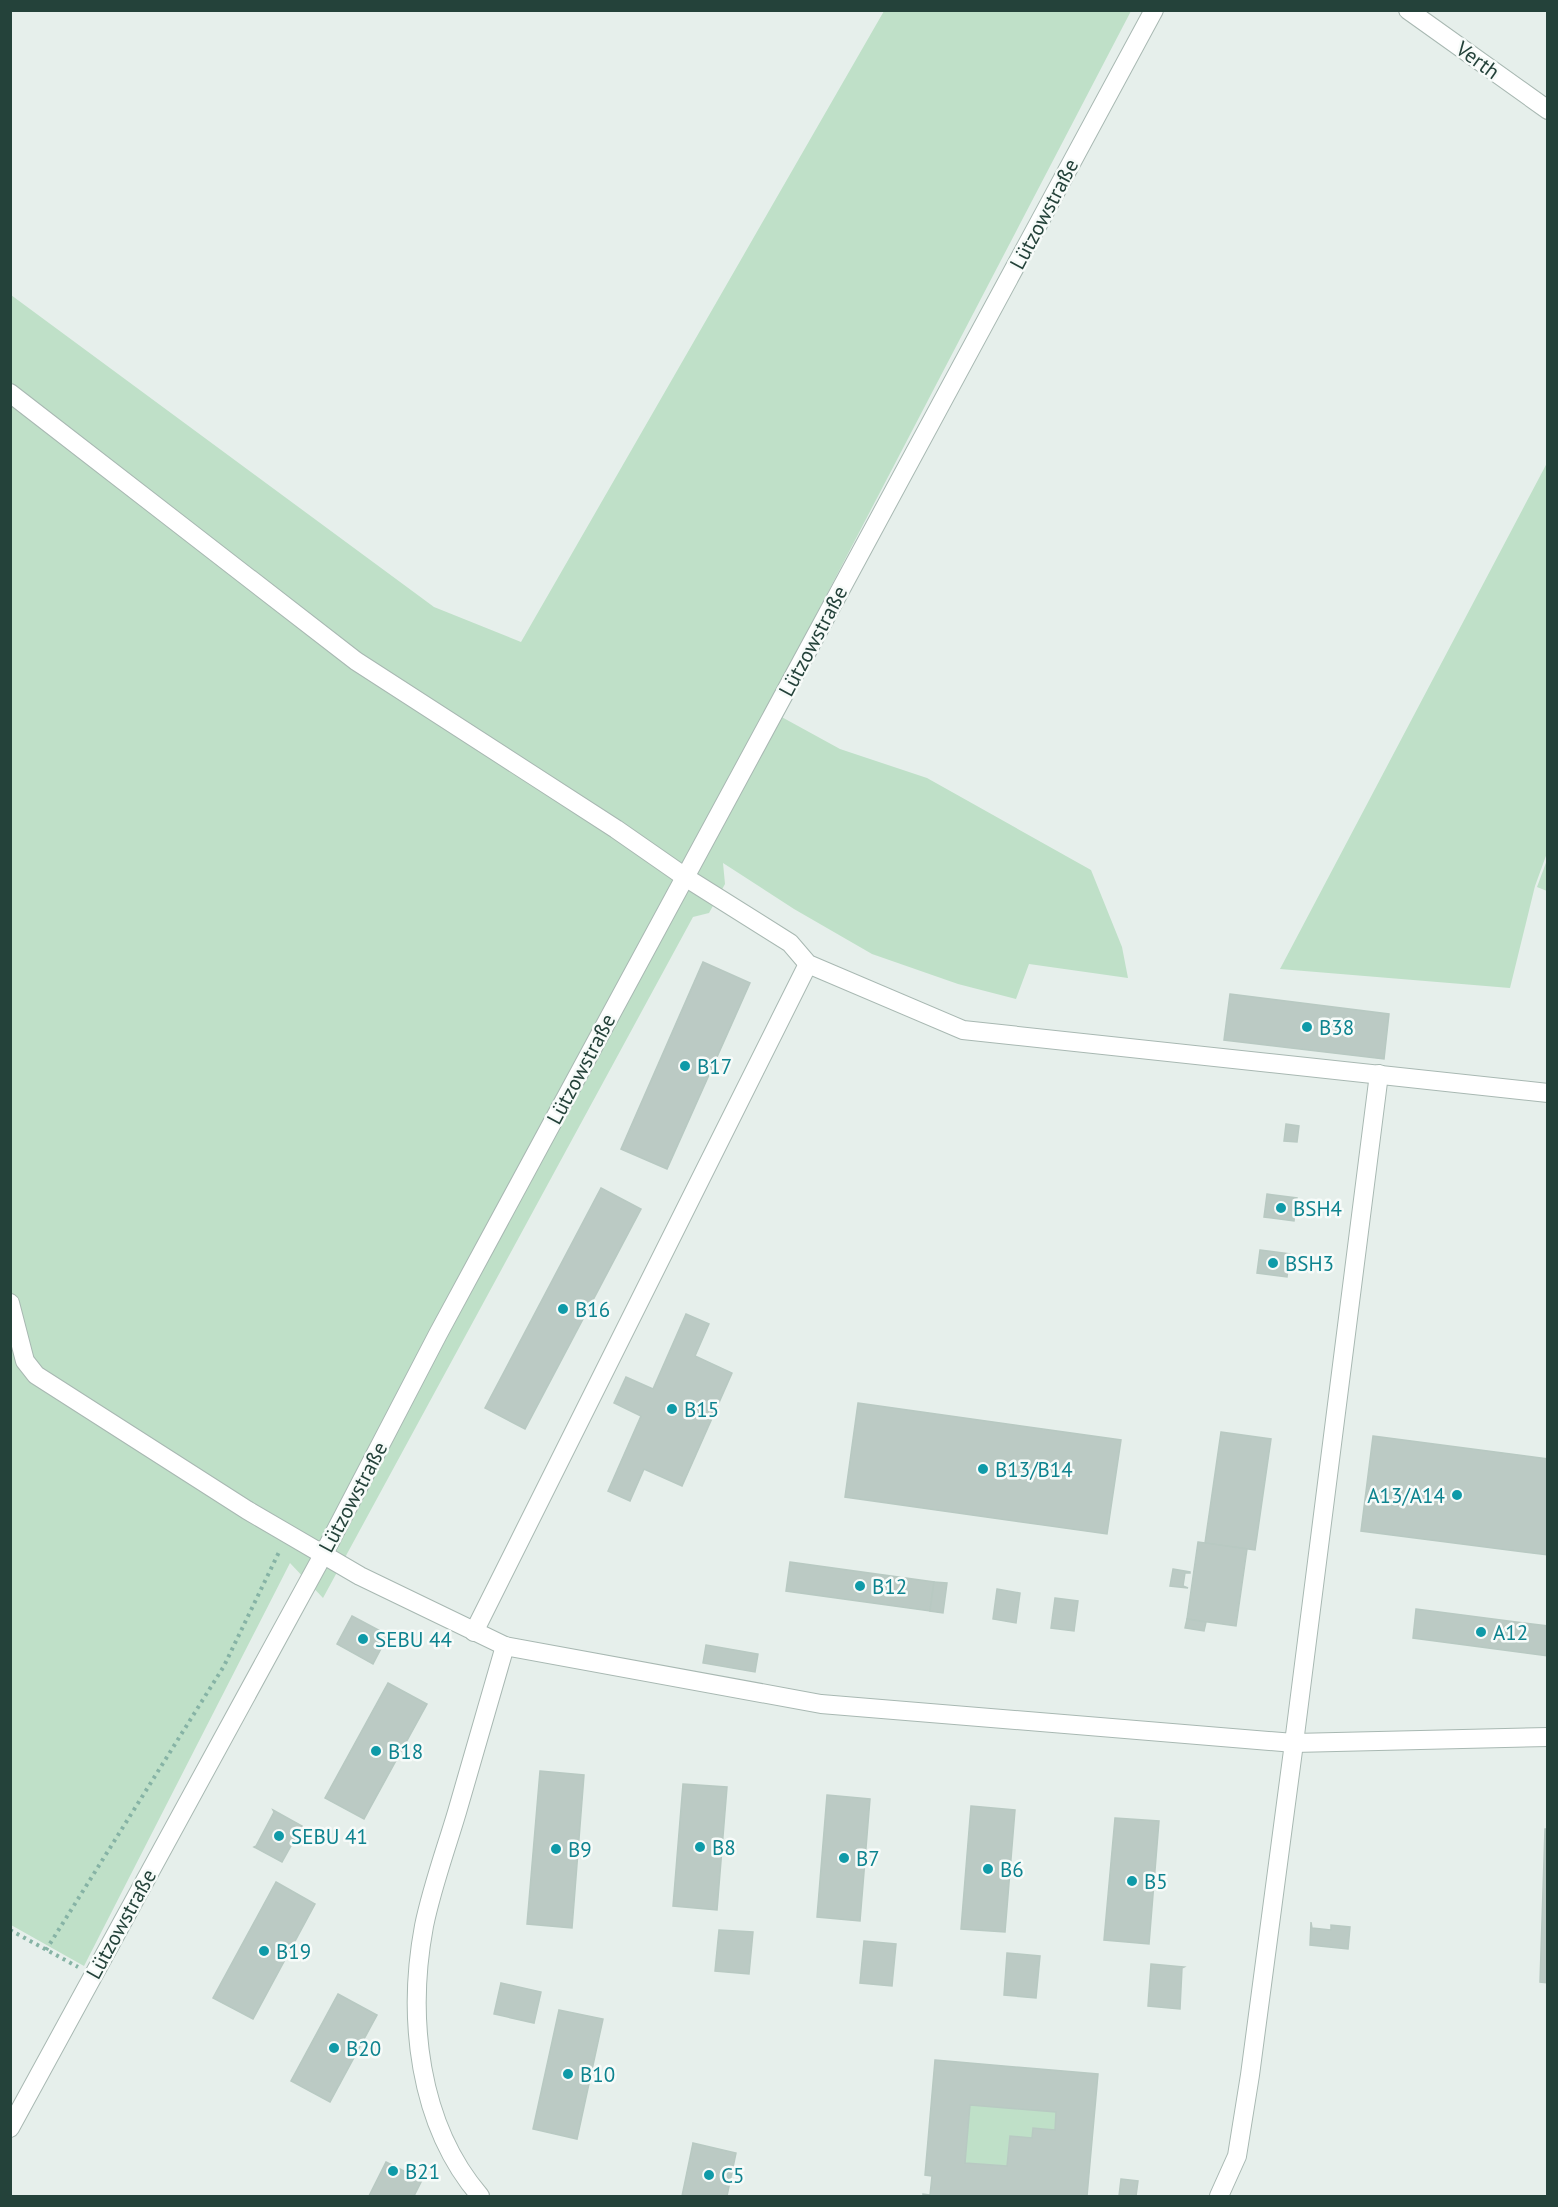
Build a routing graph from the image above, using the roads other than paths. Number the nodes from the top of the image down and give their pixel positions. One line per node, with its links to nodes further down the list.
1 (1154, 10): 5 (street, Lützowstraße)
2 (1408, 10): 3 (street, Verth)
3 (1548, 110)
4 (10, 393): 5 (street)
5 (685, 877): 6 (street); 10 (street, Lützowstraße)
6 (808, 964): 7 (street); 11 (street)
7 (1379, 1074): 8 (street); 14 (street)
8 (1548, 1093)
9 (10, 1303): 10 (street)
10 (323, 1555): 11 (street); 15 (street, Lützowstraße)
11 (474, 1632): 12 (street)
12 (504, 1646): 14 (street); 16 (street)
13 (1548, 1737): 14 (street)
14 (1294, 1743): 17 (street)
15 (10, 2128)
16 (480, 2196)
17 (1219, 2196)

